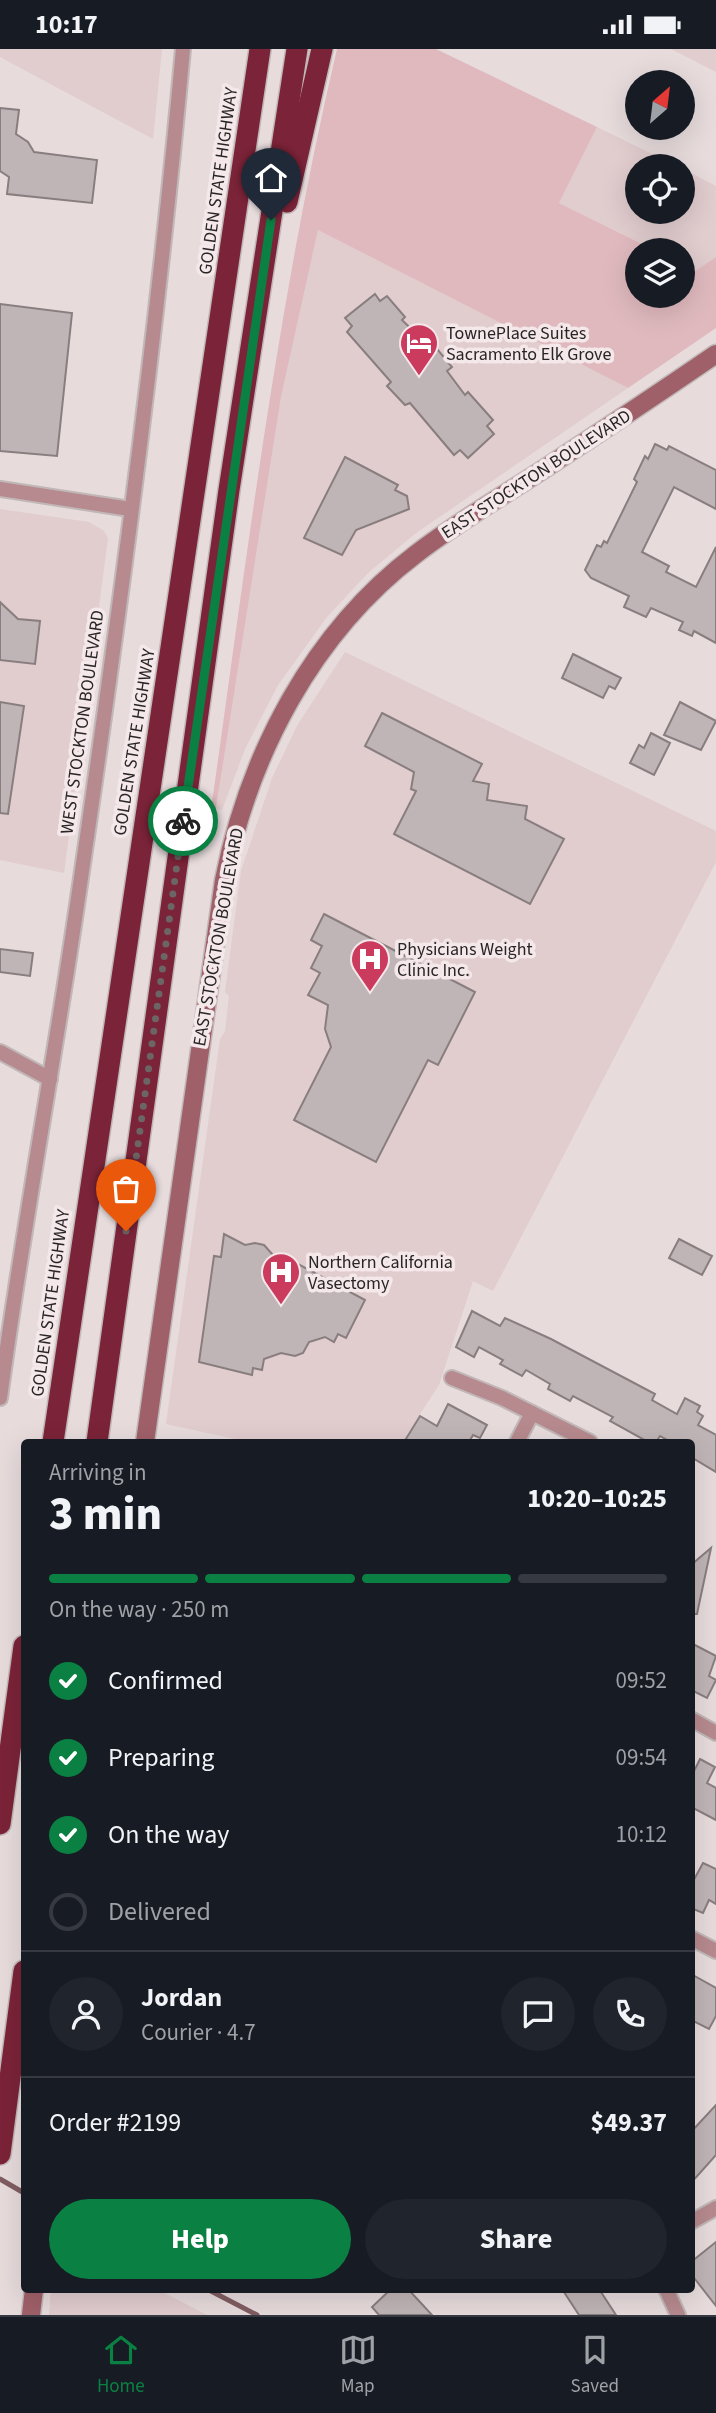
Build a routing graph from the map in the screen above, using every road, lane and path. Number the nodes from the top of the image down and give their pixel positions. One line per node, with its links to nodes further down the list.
1 (183, 49): 10 (street, WEST STOCKTON BOULEVARD)
2 (254, 49): 6 (highway)
3 (260, 49): 6 (highway, GOLDEN STATE HIGHWAY)
4 (297, 49): 7 (highway)
5 (322, 49): 7 (highway)
6 (247, 134): 17 (highway, GOLDEN STATE HIGHWAY)
7 (267, 245): 18 (highway)
8 (716, 354): 19 (street, EAST STOCKTON BOULEVARD)
9 (0, 489): 10 (street)
10 (130, 509): 12 (street, WEST STOCKTON BOULEVARD)
11 (0, 1052): 12 (street)
12 (50, 1079): 13 (street, WEST STOCKTON BOULEVARD)
13 (7, 1298): 15 (street, WEST STOCKTON BOULEVARD)
14 (452, 1378): 16 (street)
15 (0, 1398)
16 (532, 1413): 20 (street); 21 (street)
17 (52, 1439)
18 (97, 1439)
19 (145, 1439)
20 (519, 1439)
21 (584, 1439)
22 (21, 1668): 25 (highway)
23 (695, 1721): 24 (street)
24 (716, 1733)
25 (0, 1825)
26 (695, 1940): 27 (street)
27 (716, 1951)
28 (21, 1994): 29 (highway)
29 (0, 2152)
30 (716, 2208): 31 (street)
31 (695, 2220)
32 (34, 2293): 34 (street)
33 (668, 2293): 35 (street)
34 (31, 2315)
35 (678, 2315)

